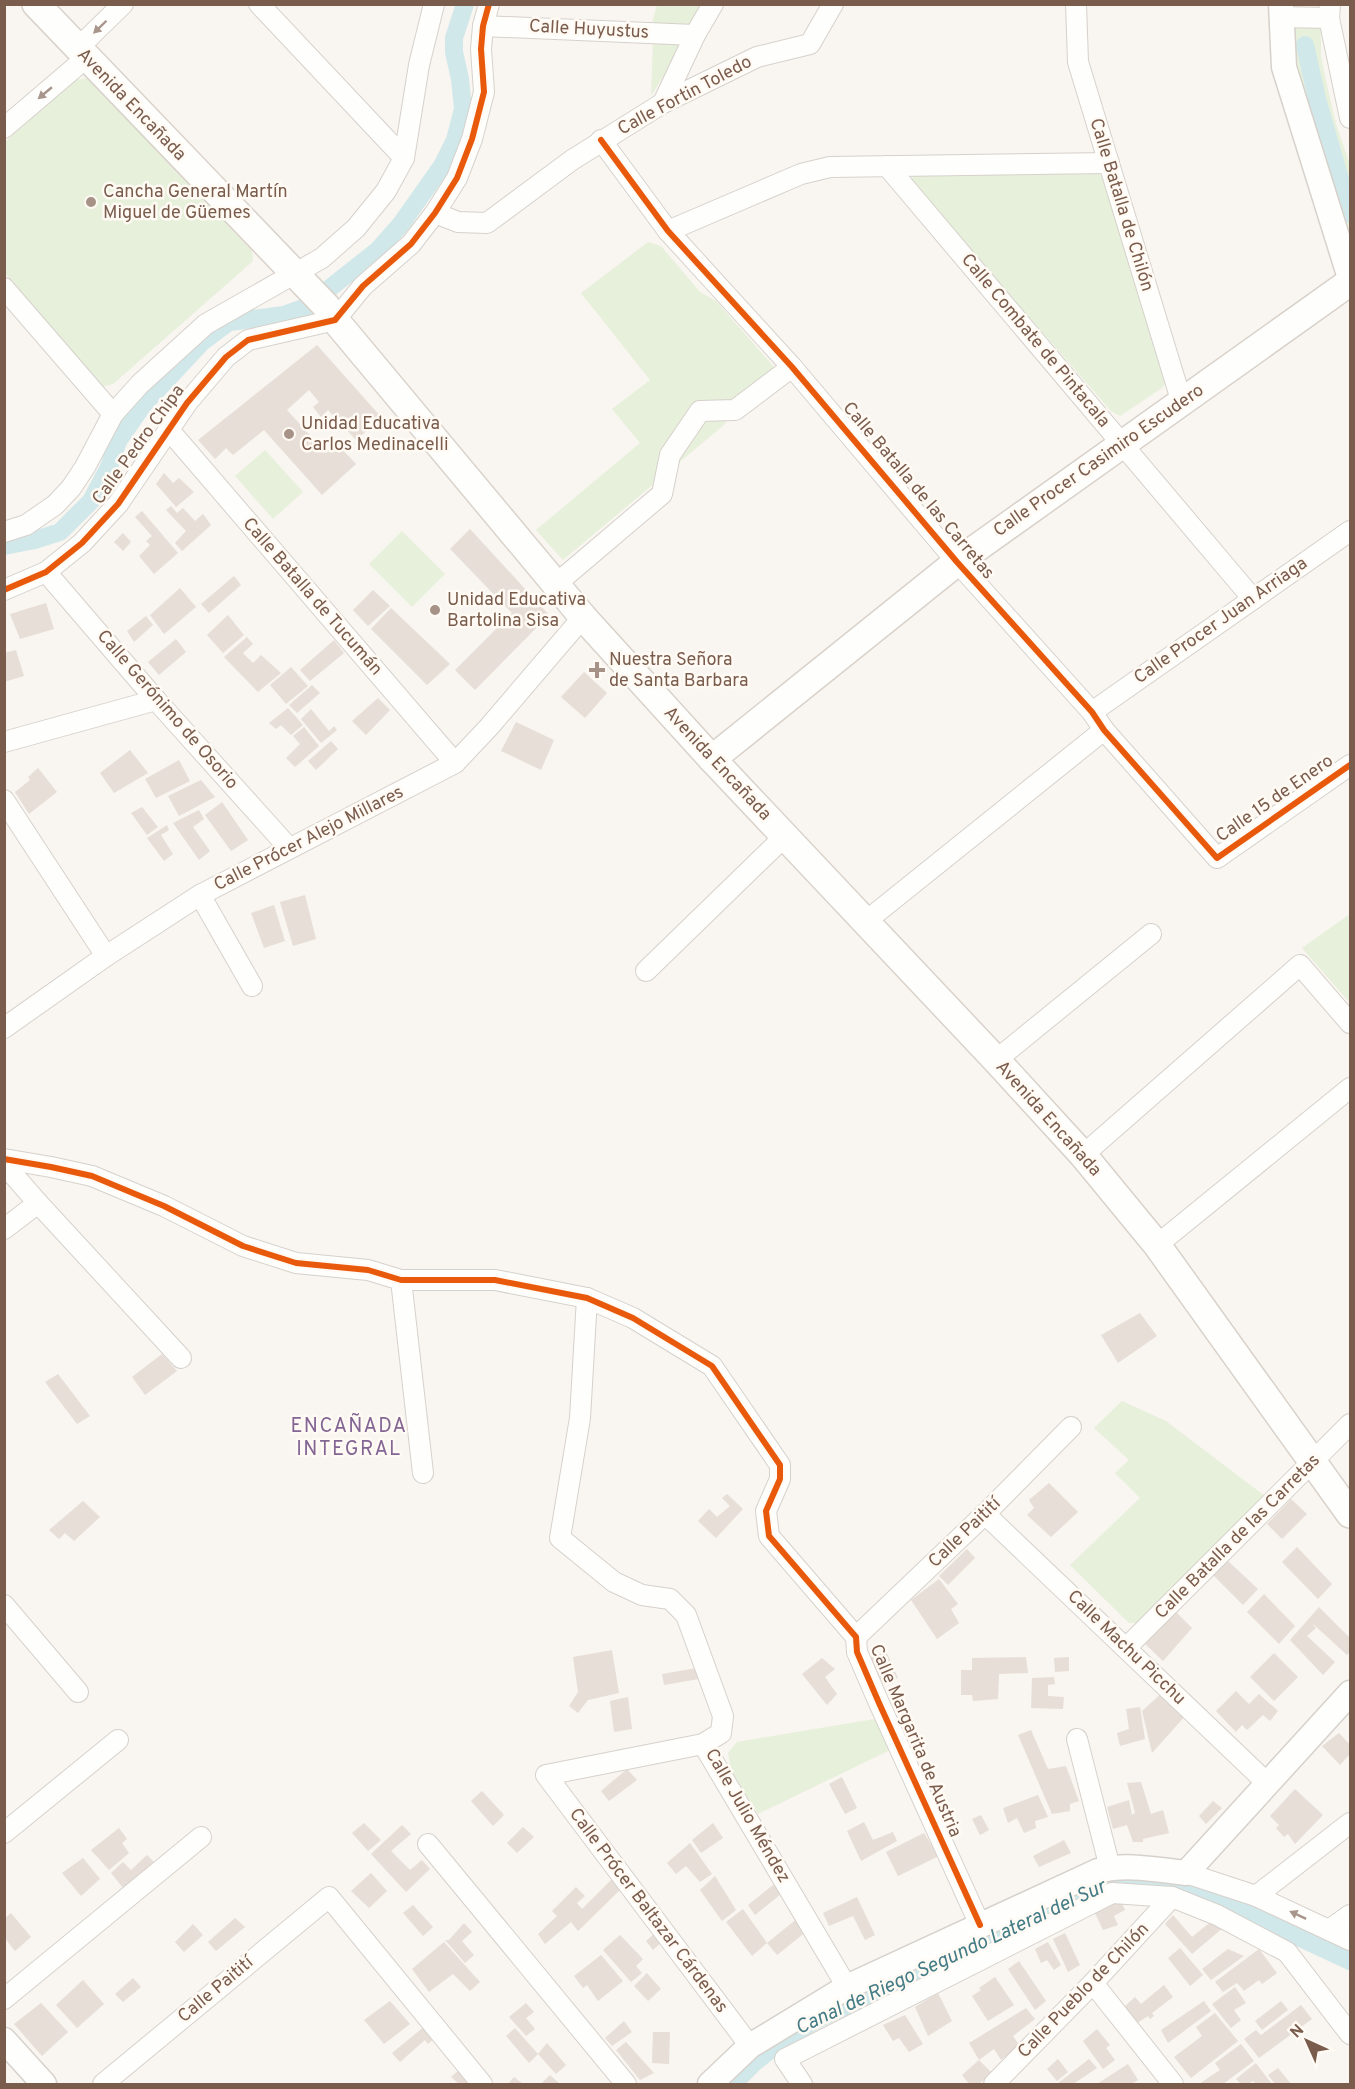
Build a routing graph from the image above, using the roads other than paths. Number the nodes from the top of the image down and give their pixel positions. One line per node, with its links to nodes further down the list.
1 (36, 4): 13 (main road, Avenida Encañada)
2 (123, 4): 13 (street, one-way to 13)
3 (259, 4): 18 (street)
4 (434, 4): 18 (street)
5 (489, 4): 11 (street)
6 (713, 4): 12 (street)
7 (833, 4): 14 (street, Calle Fortin Toledo)
8 (1076, 4): 19 (street, Calle Batalla de Chilón)
9 (1284, 13): 10 (street); 24 (street)
10 (1327, 14): 15 (street)
11 (483, 26): 12 (street, Calle Huyustus); 21 (street)
12 (695, 35): 14 (street)
13 (82, 54): 16 (street, one-way to 16); 23 (main road, Avenida Encañada)
14 (663, 103): 17 (street, Calle Fortin Toledo)
15 (1350, 118)
16 (4, 128)
17 (601, 140): 21 (street, Calle Fortin Toledo); 22 (street, Calle Batalla de las Carretas)
18 (404, 158): 23 (street)
19 (1109, 163): 20 (street); 28 (street, Calle Batalla de Chilón)
20 (887, 166): 22 (street); 31 (street, Calle Combate de Pintacala)
21 (435, 213): 26 (street)
22 (668, 231): 27 (street, Calle Batalla de las Carretas)
23 (299, 278): 26 (main road, Avenida Encañada); 29 (street)
24 (1350, 280): 28 (main road, Calle Procer Casimiro Escudero)
25 (4, 288): 29 (street)
26 (331, 313): 30 (street, Calle Pedro Chipa); 36 (main road, Avenida Encañada)
27 (792, 367): 34 (street, Calle Batalla de las Carretas); 36 (street)
28 (1182, 404): 31 (main road, Calle Procer Casimiro Escudero)
29 (112, 414): 33 (street)
30 (169, 430): 35 (street, Calle Pedro Chipa); 45 (street, Calle Batalla de Tucumán)
31 (1122, 443): 34 (main road, Calle Procer Casimiro Escudero); 38 (street, Calle Combate de Pintacala)
32 (1350, 531): 38 (street, Calle Procer Juan Arriaga)
33 (4, 532)
34 (957, 562): 41 (street, Calle Batalla de las Carretas); 44 (main road, Calle Procer Casimiro Escudero)
35 (46, 572): 37 (street, Calle Pedro Chipa); 40 (street, Calle Gerónimo de Osorio)
36 (556, 584): 39 (main road, Avenida Encañada)
37 (4, 590)
38 (1253, 599): 41 (street, Calle Procer Juan Arriaga)
39 (583, 617): 44 (main road, Avenida Encañada); 45 (street, Calle Prócer Alejo Millares)
40 (156, 700): 43 (street); 49 (street, Calle Gerónimo de Osorio)
41 (1092, 712): 42 (street, Calle Batalla de las Carretas)
42 (1104, 730): 50 (street, Calle Batalla de las Carretas); 52 (street)
43 (4, 742)
44 (712, 759): 48 (main road, Avenida Encañada)
45 (455, 763): 49 (street, Calle Prócer Alejo Millares)
46 (1350, 765): 50 (street, Calle 15 de Enero)
47 (4, 800): 54 (street)
48 (784, 837): 52 (main road, Avenida Encañada); 55 (street)
49 (289, 848): 51 (street, Calle Prócer Alejo Millares)
50 (1217, 858)
51 (200, 895): 54 (street, Calle Prócer Alejo Millares); 56 (street)
52 (865, 922): 59 (main road, Avenida Encañada)
53 (1150, 934): 59 (street)
54 (106, 956): 58 (street, Calle Prócer Alejo Millares)
55 (646, 971)
56 (252, 986)
57 (1350, 1023): 61 (street)
58 (4, 1028)
59 (996, 1060): 61 (main road, Avenida Encañada)
60 (1350, 1089): 65 (street)
61 (1083, 1155): 65 (main road, Avenida Encañada)
62 (4, 1162): 63 (street); 66 (street)
63 (38, 1203): 64 (street); 68 (street)
64 (4, 1229)
65 (1157, 1245): 71 (main road, Avenida Encañada)
66 (401, 1280): 67 (street); 72 (street)
67 (587, 1299): 76 (street, Calle Margarita de Austria); 82 (street, Calle Julio Méndez)
68 (181, 1358)
69 (1350, 1424): 71 (street, Calle Batalla de las Carretas)
70 (1071, 1427): 73 (street, Calle Paitití)
71 (1312, 1463): 74 (main road, Avenida Encañada); 77 (street, Calle Batalla de las Carretas)
72 (423, 1473)
73 (985, 1514): 76 (street, Calle Paitití); 77 (street, Calle Machu Picchu)
74 (1350, 1514)
75 (4, 1605): 78 (street)
76 (856, 1637): 93 (street, Calle Margarita de Austria)
77 (1126, 1648): 83 (street, Calle Machu Picchu)
78 (78, 1692)
79 (1350, 1693): 83 (street)
80 (1077, 1739): 88 (street)
81 (118, 1740): 85 (street)
82 (703, 1744): 97 (street, Calle Julio Méndez); 101 (street, Calle Prócer Baltazar Cárdenas)
83 (1267, 1783): 89 (street)
84 (1350, 1823): 90 (street)
85 (4, 1833)
86 (201, 1837): 98 (street)
87 (428, 1844): 105 (street)
88 (1110, 1868): 89 (street); 93 (street)
89 (1186, 1873): 90 (street)
90 (1256, 1896): 94 (street, one-way to 90)
91 (1172, 1897): 96 (street, Calle Pueblo de Chilón); 99 (street); 107 (street)
92 (1350, 1915): 94 (street)
93 (980, 1926): 97 (street)
94 (1329, 1930): 95 (street)
95 (1350, 1940)
96 (1093, 1983): 108 (street, Calle Pueblo de Chilón); 109 (street)
97 (846, 1987): 101 (street)
98 (4, 1999)
99 (1350, 2034)
100 (4, 2040): 102 (street)
101 (750, 2046): 106 (street)
102 (44, 2085)
103 (103, 2085): 104 (street, Calle Paitití)
104 (482, 2085)
105 (626, 2085)
106 (710, 2085)
107 (802, 2085)
108 (994, 2085)
109 (1173, 2085)

